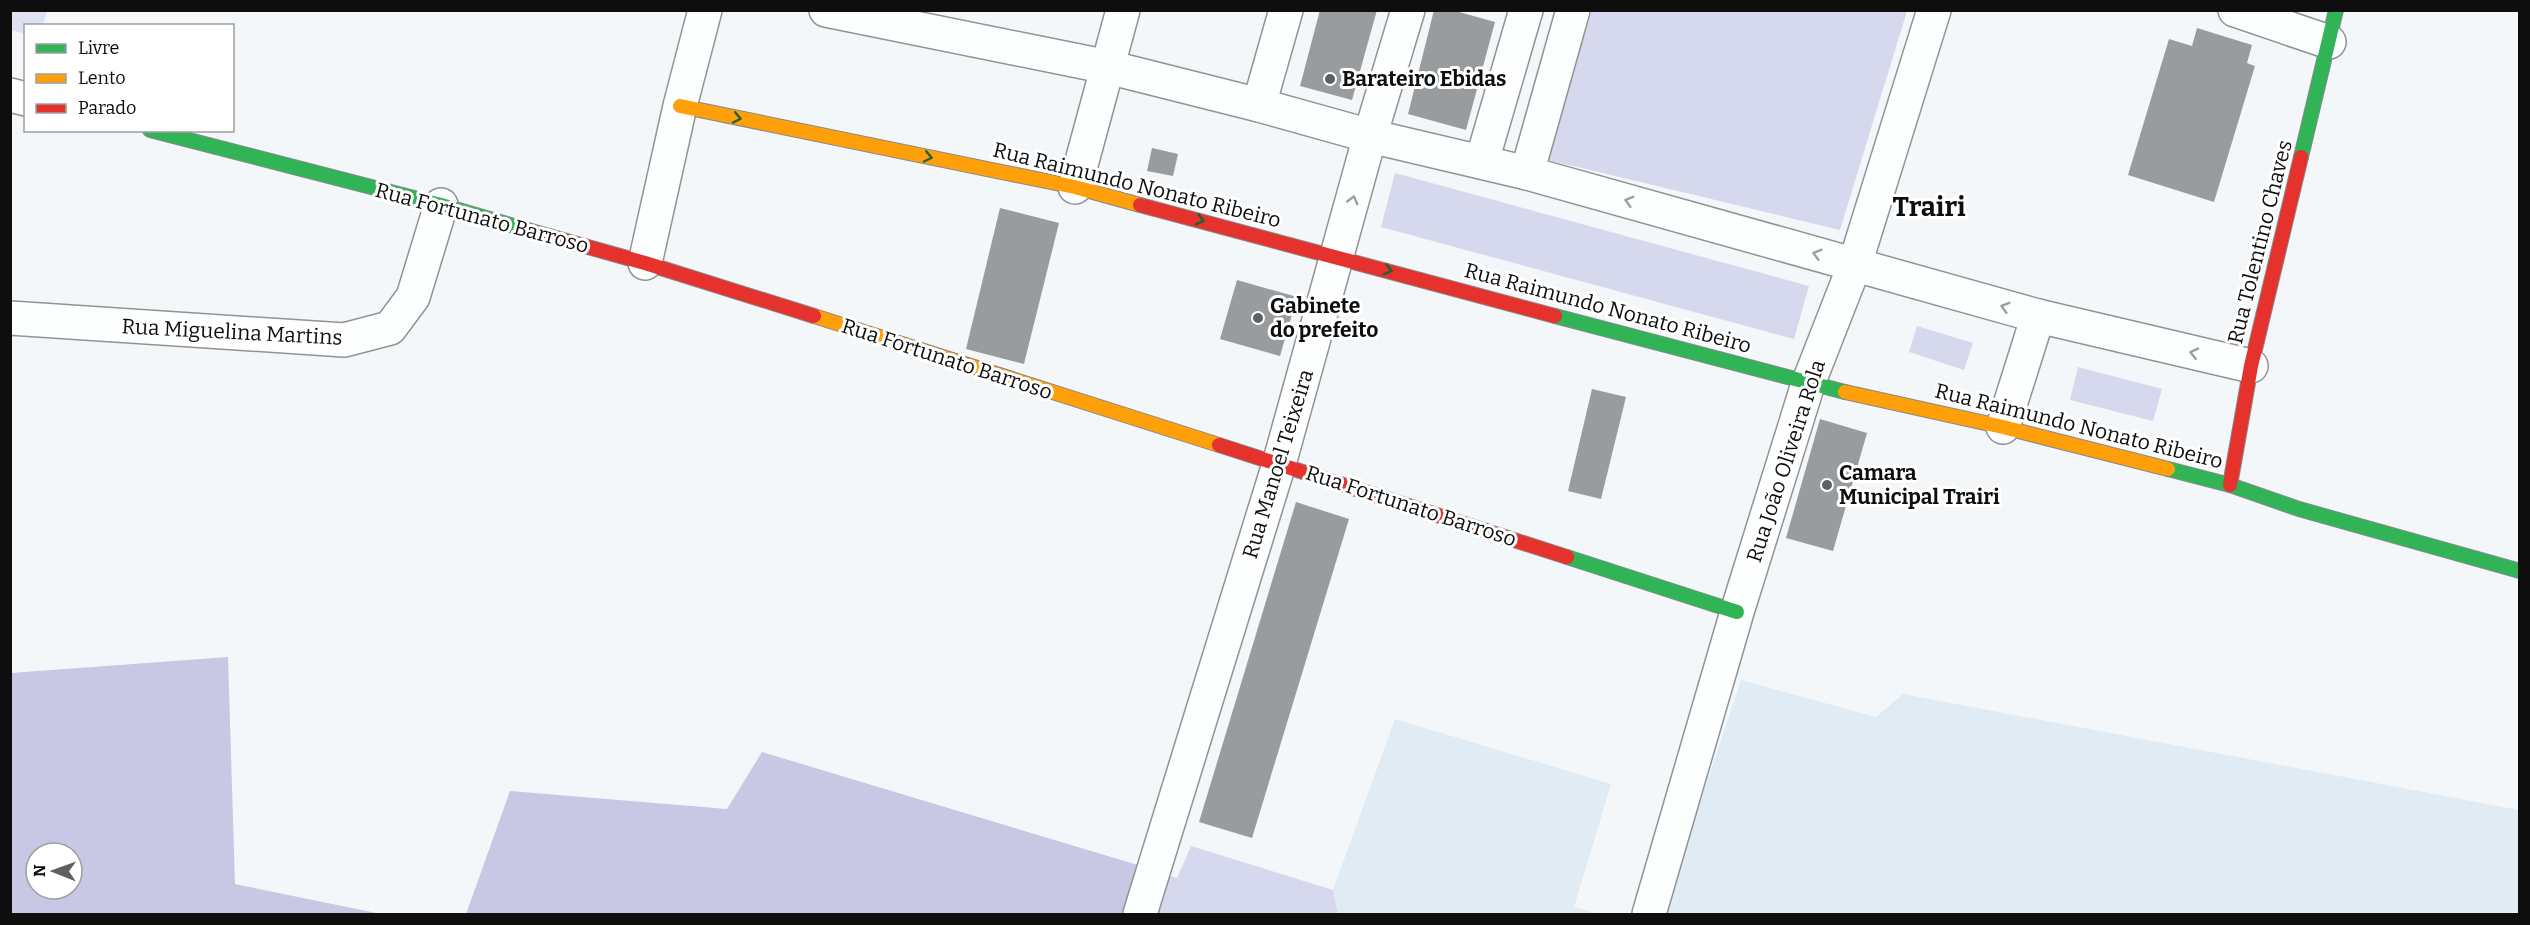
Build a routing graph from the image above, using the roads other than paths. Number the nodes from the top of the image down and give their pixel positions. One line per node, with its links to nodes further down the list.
1 (705, 10): 13 (street)
2 (825, 10): 11 (street)
3 (1123, 10): 11 (street)
4 (1286, 10): 12 (street)
5 (1408, 10): 15 (street, Rua Manoel Teixeira)
6 (1934, 10): 22 (street, Rua João Oliveira Rola)
7 (2235, 10): 10 (street)
8 (1522, 12): 9 (street); 16 (street)
9 (1571, 19): 17 (street)
10 (2333, 26): 25 (street, Rua Tolentino Chaves)
11 (1108, 67): 12 (street); 18 (street)
12 (1259, 105): 15 (street)
13 (680, 106): 18 (street, Rua Raimundo Nonato Ribeiro, one-way to 18); 21 (street)
14 (158, 132): 19 (street, Rua Fortunato Barroso)
15 (1370, 136): 16 (street); 20 (street, Rua Manoel Teixeira, one-way to 15)
16 (1482, 161): 17 (street)
17 (1527, 173): 22 (street, one-way to 17)
18 (1075, 187): 20 (street, Rua Raimundo Nonato Ribeiro, one-way to 20)
19 (441, 205): 21 (street, Rua Fortunato Barroso); 24 (street, Rua Miguelina Martins)
20 (1338, 256): 26 (street, Rua Raimundo Nonato Ribeiro, one-way to 26); 28 (street, Rua Manoel Teixeira)
21 (645, 263): 28 (street, Rua Fortunato Barroso)
22 (1855, 264): 23 (street, one-way to 22); 26 (street, Rua João Oliveira Rola)
23 (2038, 316): 25 (street, one-way to 23); 27 (street)
24 (10, 318)
25 (2251, 366): 29 (street, Rua Tolentino Chaves)
26 (1808, 384): 27 (street, Rua Raimundo Nonato Ribeiro); 31 (street, Rua João Oliveira Rola)
27 (2003, 427): 29 (street, Rua Raimundo Nonato Ribeiro)
28 (1279, 464): 31 (street, Rua Fortunato Barroso); 32 (street, Rua Manoel Teixeira)
29 (2230, 485): 30 (street, Rua Raimundo Nonato Ribeiro)
30 (2520, 571)
31 (1737, 612): 33 (street, Rua João Oliveira Rola)
32 (1140, 915)
33 (1649, 915)

